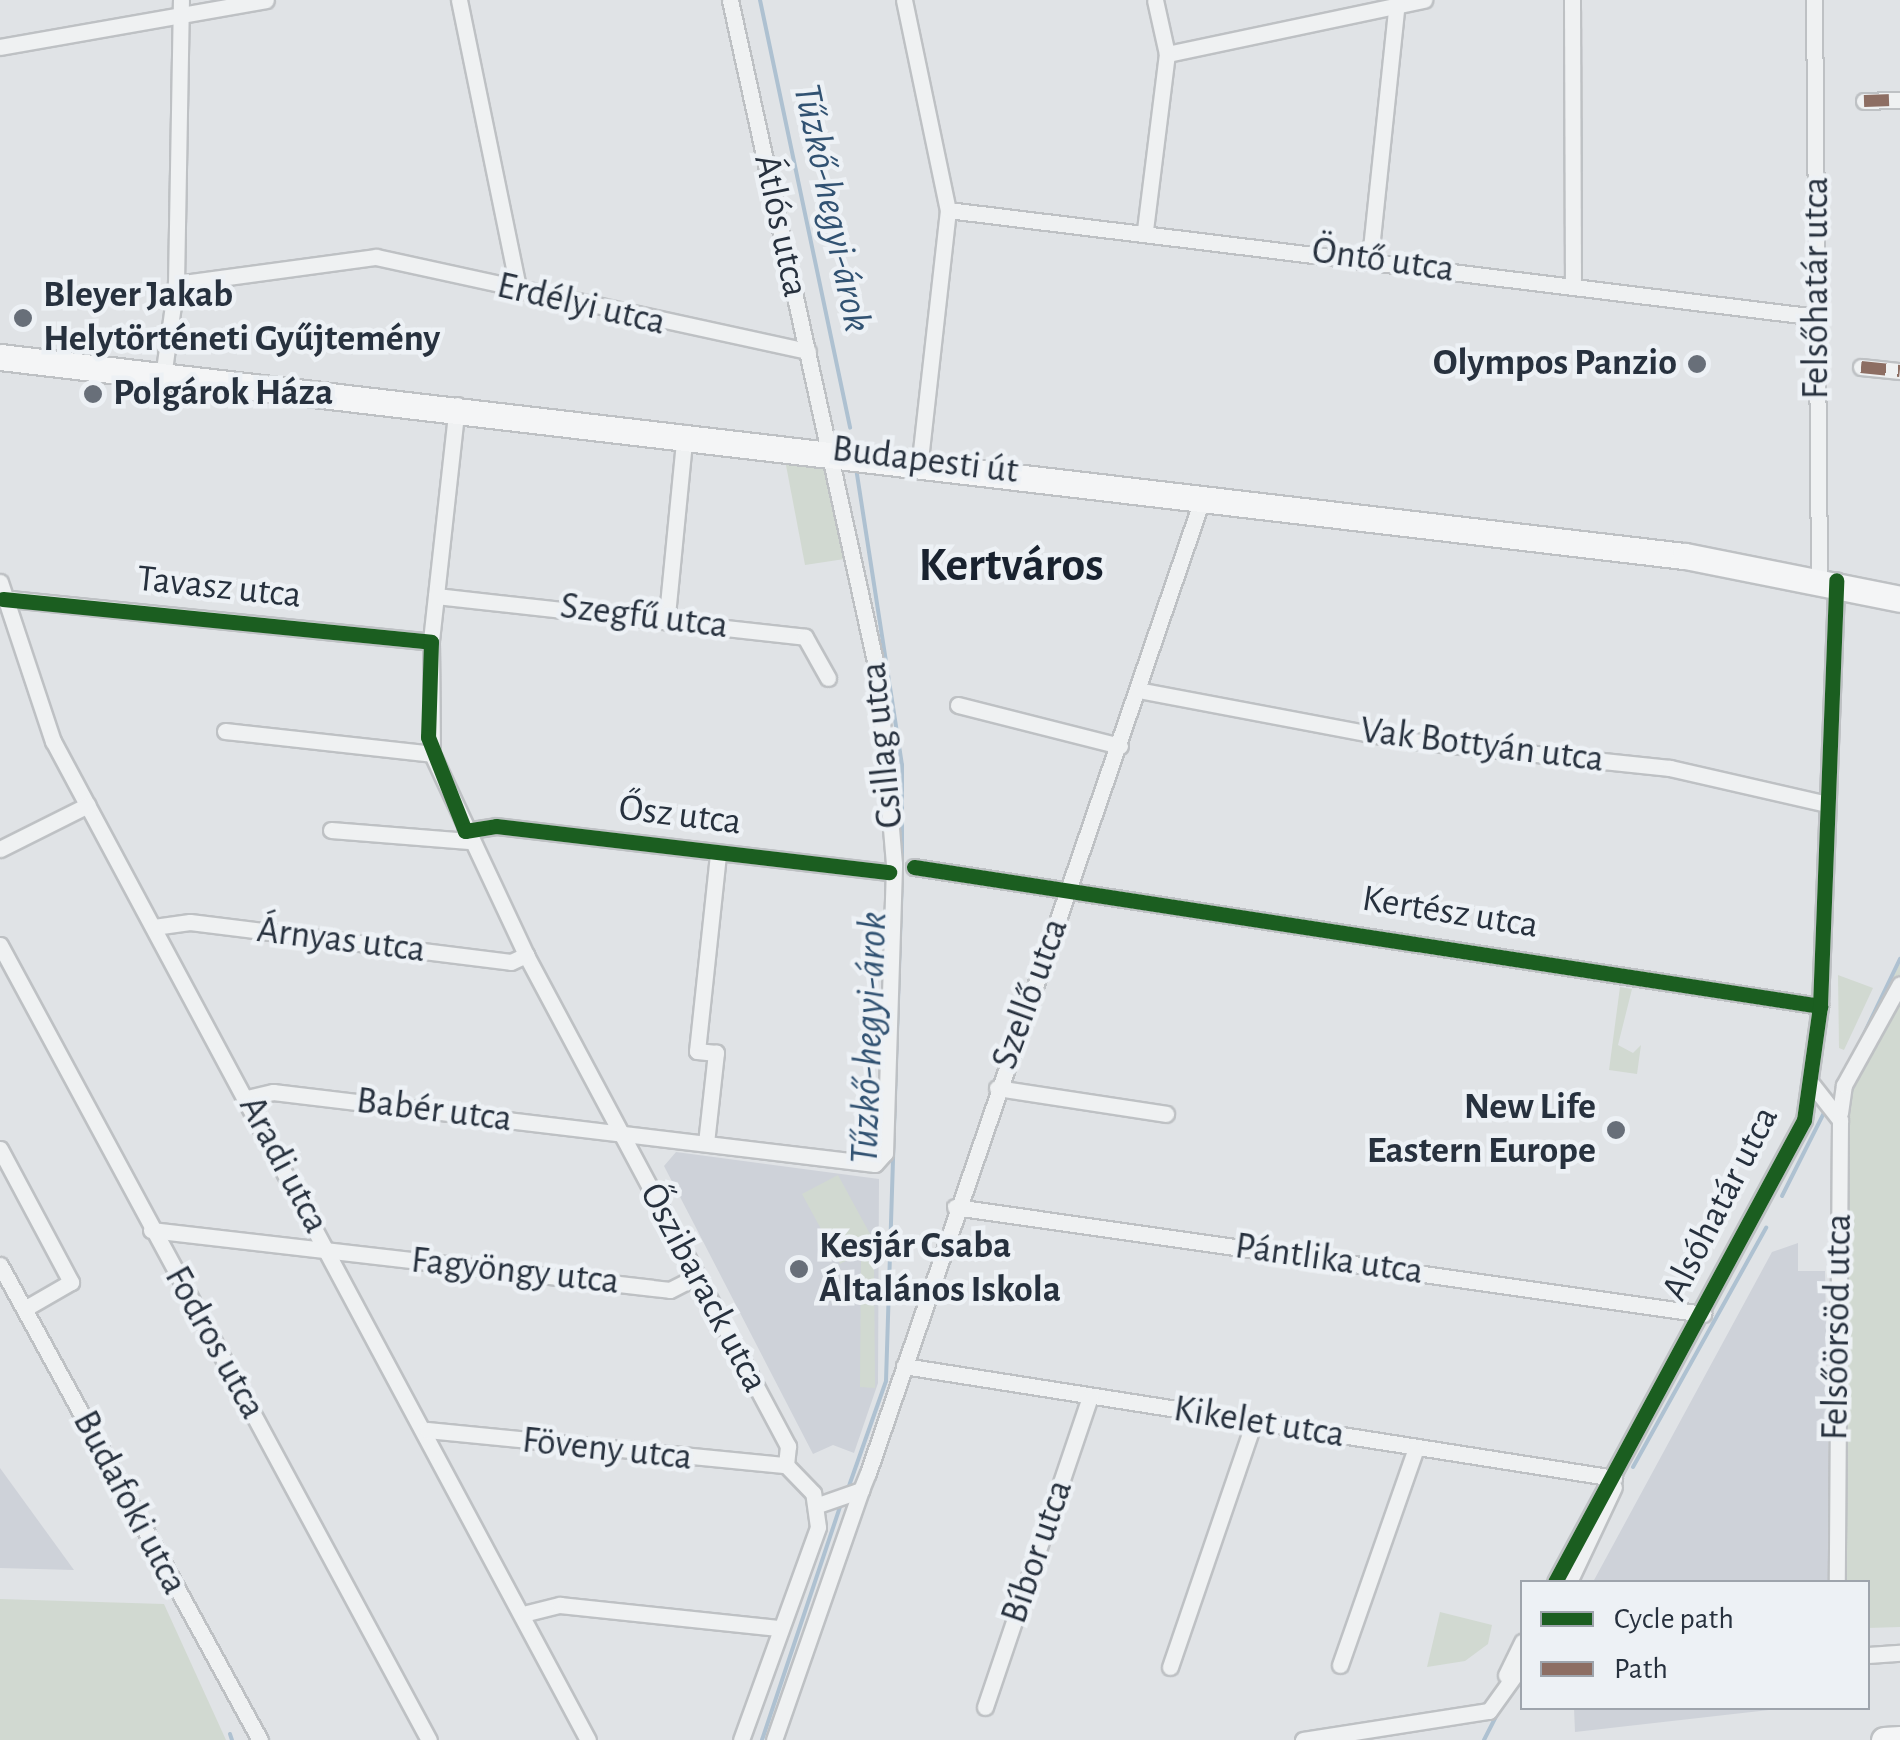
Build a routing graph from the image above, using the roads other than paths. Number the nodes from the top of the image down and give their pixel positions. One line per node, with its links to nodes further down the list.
1 (181, 0): 11 (street)
2 (266, 0): 11 (street)
3 (459, 0): 21 (street)
4 (730, 0): 23 (street, Átlós utca)
5 (904, 0): 16 (street)
6 (1155, 0): 13 (street)
7 (1424, 0): 10 (street)
8 (1572, 0): 20 (street)
9 (1814, 0): 22 (street, Felsőhatár utca)
10 (1397, 2): 13 (street); 18 (street)
11 (185, 17): 12 (street); 19 (street)
12 (0, 46)
13 (1167, 54): 17 (street)
14 (1864, 100): 15 (street)
15 (1900, 100)
16 (948, 210): 17 (street, Öntő utca); 32 (street)
17 (1145, 230): 18 (street, Öntő utca)
18 (1370, 258): 20 (street, Öntő utca)
19 (176, 284): 21 (street, Erdélyi utca); 26 (street)
20 (1573, 287): 22 (street, Öntő utca)
21 (520, 292): 23 (street, Erdélyi utca)
22 (1817, 317): 34 (street, Felsőhatár utca)
23 (808, 351): 31 (street, Átlós utca)
24 (1, 357): 26 (main road, Budapesti út); 28 (street)
25 (1861, 368): 27 (street)
26 (164, 370): 29 (main road, Budapesti út)
27 (1900, 370)
28 (0, 373)
29 (457, 405): 30 (main road, Budapesti út); 36 (street, Őszibarack utca)
30 (685, 433): 31 (main road, Budapesti út); 38 (street)
31 (833, 450): 32 (main road, Budapesti út); 53 (street, Csillag utca)
32 (920, 460): 33 (main road, Budapesti út)
33 (1203, 497): 34 (main road, Budapesti út); 41 (street, Szellő utca)
34 (1834, 580): 37 (main road, Budapesti út); 46 (street, Alsóhatár utca)
35 (1, 593): 39 (street, Tavasz utca); 47 (street, Aradi utca)
36 (436, 596): 38 (street, Szegfű utca); 39 (street, Őszibarack utca)
37 (1900, 599)
38 (667, 615): 40 (street, Szegfű utca)
39 (432, 642): 45 (street, Őszibarack utca)
40 (828, 678)
41 (1138, 690): 44 (street, Szellő utca); 46 (street, Vak Bottyán utca)
42 (958, 705): 44 (street)
43 (225, 731): 45 (street)
44 (1120, 746): 54 (street, Szellő utca)
45 (432, 754): 49 (street, Őszibarack utca)
46 (1826, 804): 59 (street, Alsóhatár utca)
47 (88, 805): 50 (street); 55 (street, Aradi utca)
48 (331, 830): 49 (street)
49 (467, 836): 51 (street, Ősz utca); 57 (street, Őszibarack utca)
50 (0, 848)
51 (718, 855): 53 (street, Ősz utca); 66 (street)
52 (914, 867): 54 (street, Kertész utca)
53 (891, 868): 68 (street, Csillag utca)
54 (1070, 887): 59 (street, Kertész utca); 61 (street, Szellő utca)
55 (154, 927): 57 (street, Árnyas utca); 62 (street, Aradi utca)
56 (0, 944): 70 (street, Fodros utca)
57 (526, 955): 65 (street, Őszibarack utca)
58 (1897, 985): 63 (street, Alsóhatár utca)
59 (1820, 1006): 60 (street, Alsóhatár utca)
60 (1811, 1083): 63 (street); 75 (street, Alsóhatár utca)
61 (997, 1088): 64 (street); 69 (street, Szellő utca)
62 (247, 1098): 65 (street, Babér utca); 71 (street, Aradi utca)
63 (1834, 1104): 87 (street, Felsőörsöd utca)
64 (1166, 1114)
65 (621, 1133): 66 (street, Babér utca); 73 (street, Őszibarack utca)
66 (706, 1142): 68 (street, Babér utca)
67 (0, 1149): 74 (street)
68 (881, 1161)
69 (955, 1207): 75 (street, Pántlika utca); 76 (street, Szellő utca)
70 (151, 1230): 71 (street, Fagyöngy utca); 100 (street, Fodros utca)
71 (330, 1252): 73 (street, Fagyöngy utca); 79 (street, Aradi utca)
72 (0, 1265): 74 (street, Budafoki utca)
73 (697, 1276): 81 (street, Őszibarack utca)
74 (24, 1309): 99 (street, Budafoki utca)
75 (1703, 1314): 82 (street, Alsóhatár utca)
76 (904, 1366): 77 (street, Kikelet utca); 83 (street, Szellő utca)
77 (1090, 1396): 78 (street, Kikelet utca); 96 (street, Bíbor utca)
78 (1254, 1422): 80 (street, Kikelet utca); 94 (street)
79 (427, 1430): 81 (street, Föveny utca); 88 (street, Aradi utca)
80 (1416, 1448): 82 (street, Kikelet utca); 93 (street)
81 (786, 1465): 84 (street, Őszibarack utca)
82 (1614, 1478): 85 (street, Alsóhatár utca); 86 (street, Alsóhatár utca)
83 (861, 1490): 84 (street); 103 (street, Szellő utca)
84 (818, 1505): 89 (street)
85 (1556, 1580)
86 (1570, 1580)
87 (1837, 1580)
88 (527, 1613): 89 (street); 101 (street, Aradi utca)
89 (778, 1628): 102 (street)
90 (1520, 1645): 97 (street)
91 (1900, 1653): 92 (street)
92 (1870, 1655)
93 (1340, 1665)
94 (1170, 1668)
95 (1520, 1668): 97 (street)
96 (986, 1707)
97 (1474, 1714): 104 (street)
98 (1900, 1739): 105 (main road)
99 (260, 1740)
100 (430, 1740)
101 (588, 1740)
102 (741, 1740)
103 (774, 1740)
104 (1303, 1740)
105 (1884, 1740)

